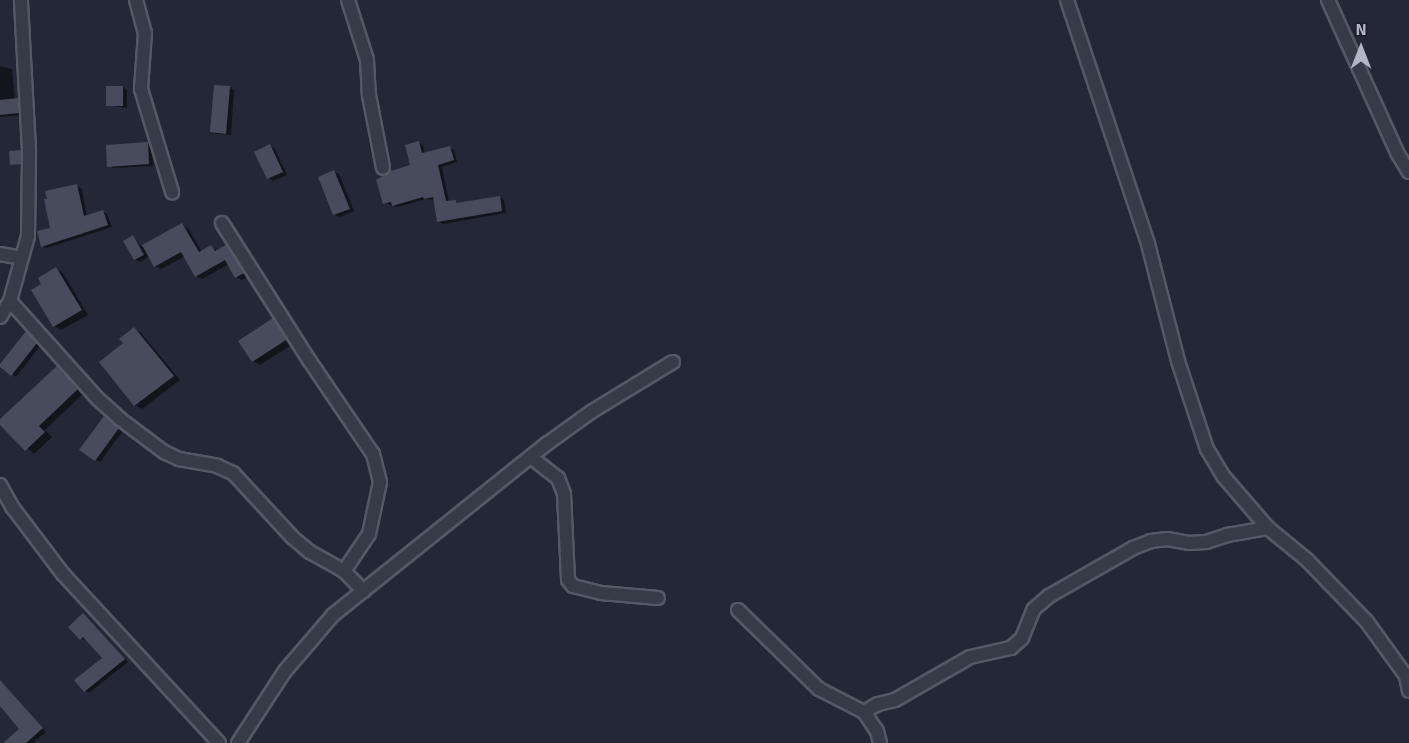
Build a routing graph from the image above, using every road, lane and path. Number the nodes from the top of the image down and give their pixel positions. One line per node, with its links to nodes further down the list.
1 (21, 0): 11 (street)
2 (136, 0): 8 (street)
3 (348, 0): 6 (street)
4 (1067, 0): 17 (street)
5 (1328, 0): 7 (street)
6 (383, 168)
7 (1409, 172)
8 (172, 192)
9 (222, 223): 18 (street)
10 (0, 254): 11 (street)
11 (22, 258): 12 (street)
12 (10, 301): 13 (street); 18 (street)
13 (0, 317)
14 (673, 362): 15 (street)
15 (532, 458): 19 (street); 20 (street)
16 (0, 485): 24 (street)
17 (1268, 528): 22 (street); 23 (street)
18 (344, 571): 19 (street)
19 (363, 591): 25 (street)
20 (658, 598)
21 (738, 610): 23 (street)
22 (1409, 691)
23 (864, 712): 26 (street)
24 (219, 743)
25 (238, 743)
26 (880, 743)

